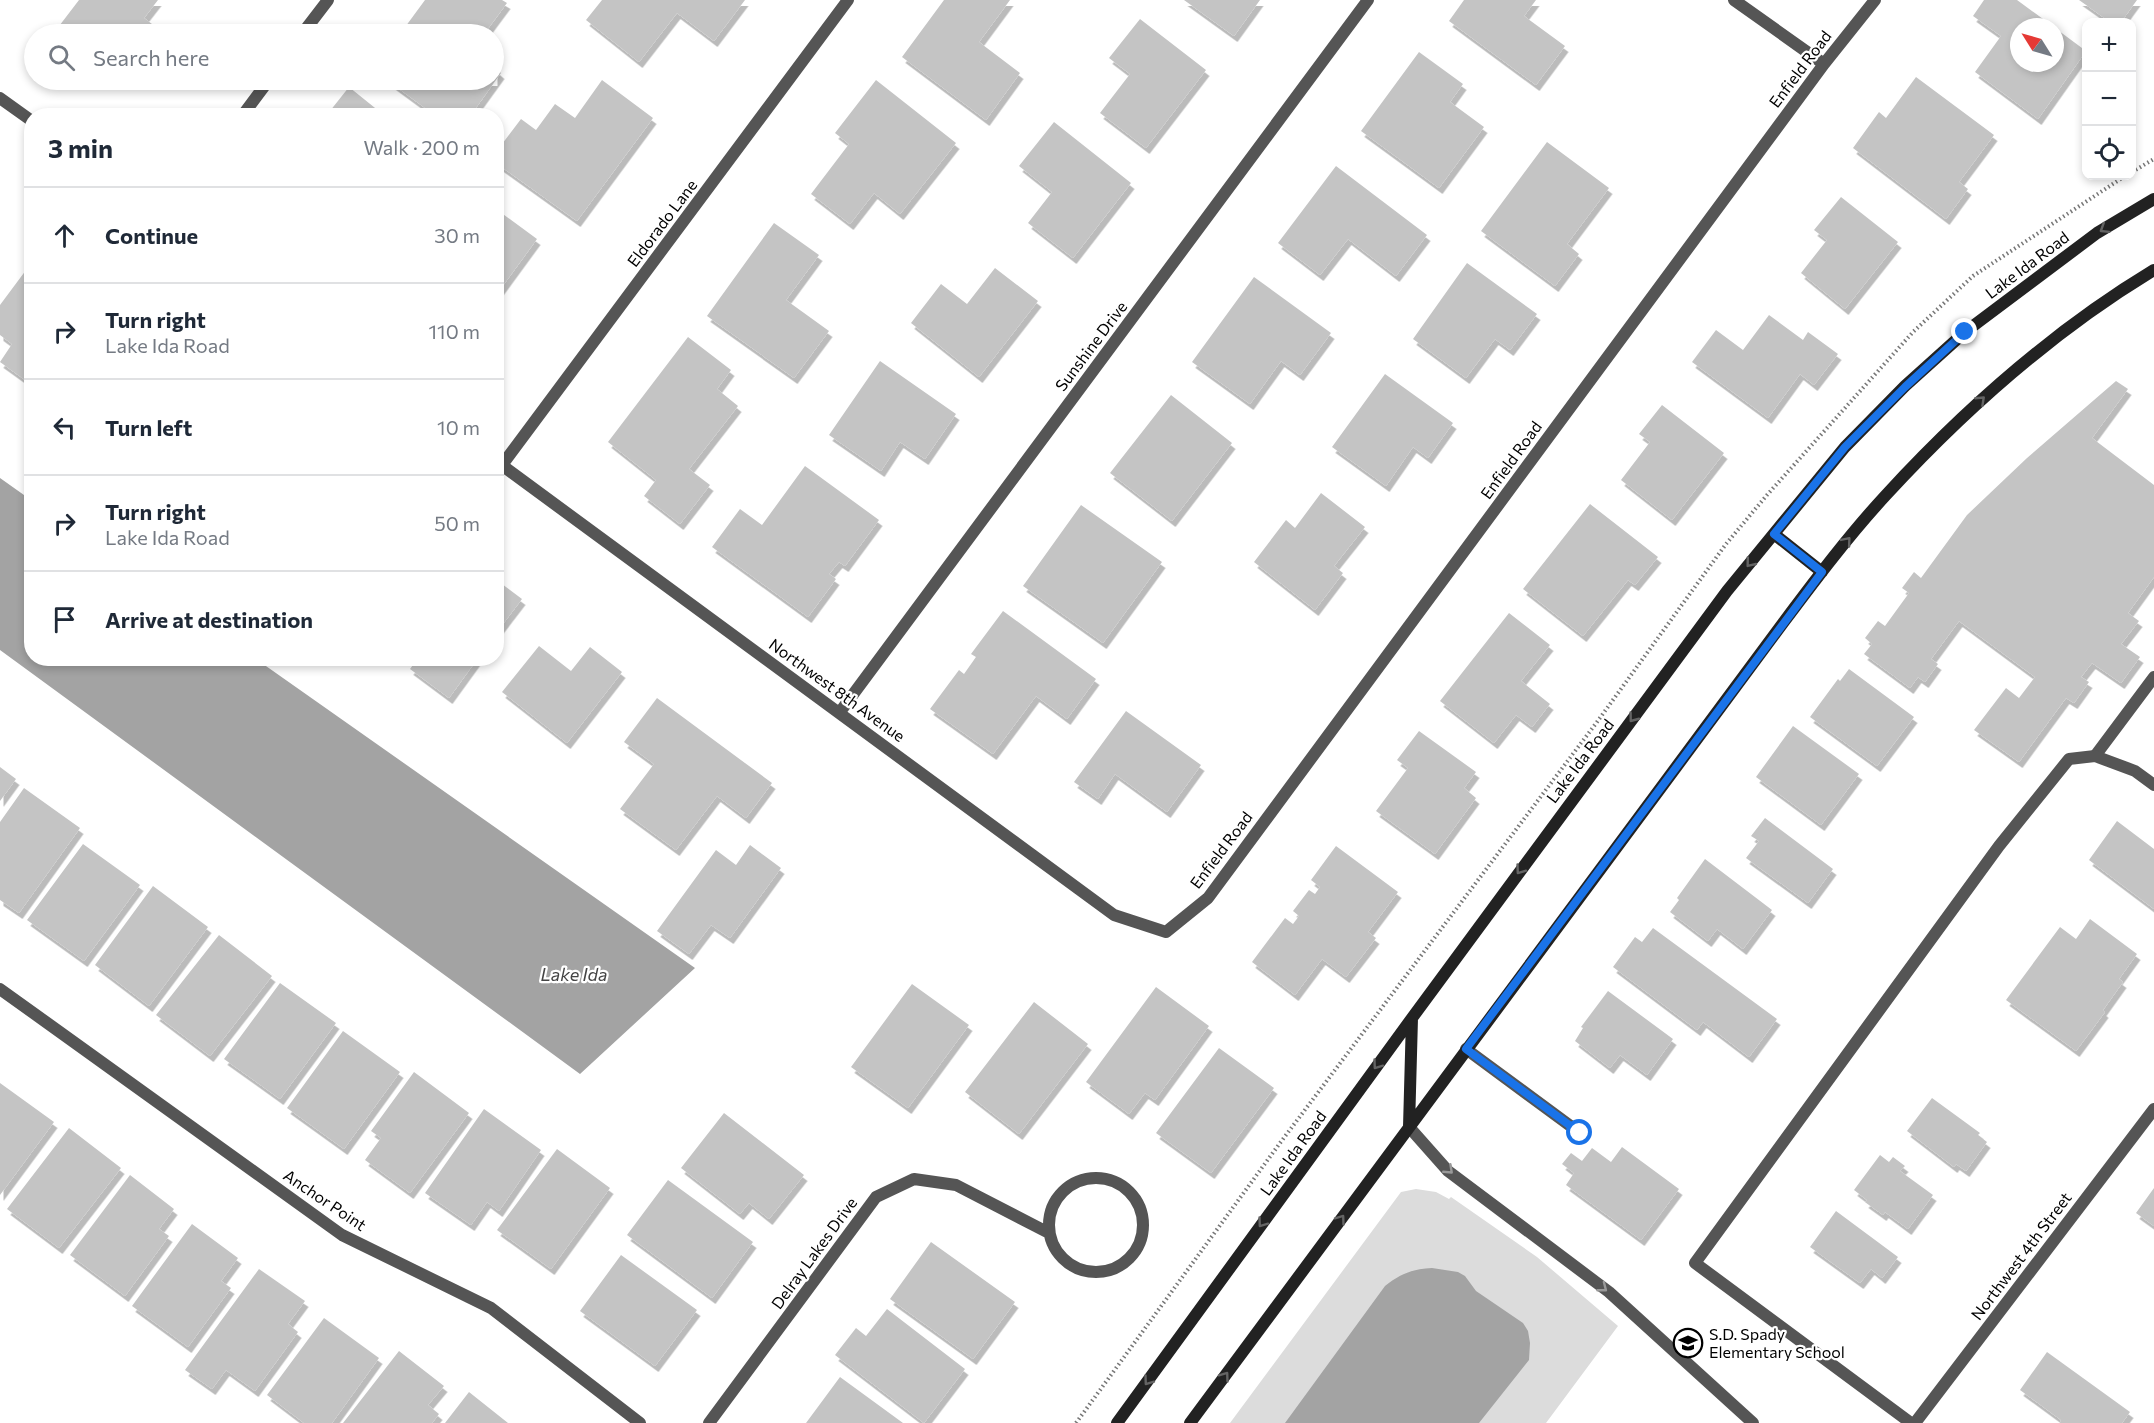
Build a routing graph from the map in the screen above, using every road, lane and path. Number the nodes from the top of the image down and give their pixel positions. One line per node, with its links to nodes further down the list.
1 (328, 0): 6 (street)
2 (848, 0): 16 (street, Eldorado Lane)
3 (1368, 0): 21 (street, Sunshine Drive)
4 (1734, 0): 7 (street)
5 (1875, 0): 7 (street, Enfield Road)
6 (310, 24)
7 (1824, 64): 24 (street, Enfield Road)
8 (262, 90): 10 (street)
9 (0, 98): 11 (street)
10 (248, 108)
11 (24, 115)
12 (2154, 159): 13 (path)
13 (2136, 170)
14 (2154, 199): 18 (street, Lake Ida Road, one-way to 18)
15 (2154, 270): 19 (street, one-way to 15)
16 (504, 456)
17 (504, 467): 21 (street, Northwest 8th Avenue)
18 (1774, 534): 19 (street); 26 (street, Lake Ida Road, one-way to 26)
19 (1822, 572): 27 (street)
20 (2154, 677): 22 (street)
21 (840, 712): 24 (street, Northwest 8th Avenue)
22 (2095, 756): 23 (street); 37 (street)
23 (2154, 785)
24 (1166, 932)
25 (0, 989): 32 (street, Anchor Point)
26 (1412, 1018): 29 (street); 34 (street, Lake Ida Road, one-way to 34)
27 (1466, 1049): 29 (street); 30 (street)
28 (2154, 1109): 37 (street, Northwest 4th Street)
29 (1409, 1127): 35 (street, one-way to 29); 36 (street, one-way to 36)
30 (1580, 1133)
31 (1050, 1233): 31 (street); 33 (street, Delray Lakes Drive)
32 (640, 1423)
33 (709, 1423)
34 (1117, 1423)
35 (1190, 1423)
36 (1753, 1423)
37 (1913, 1423)

